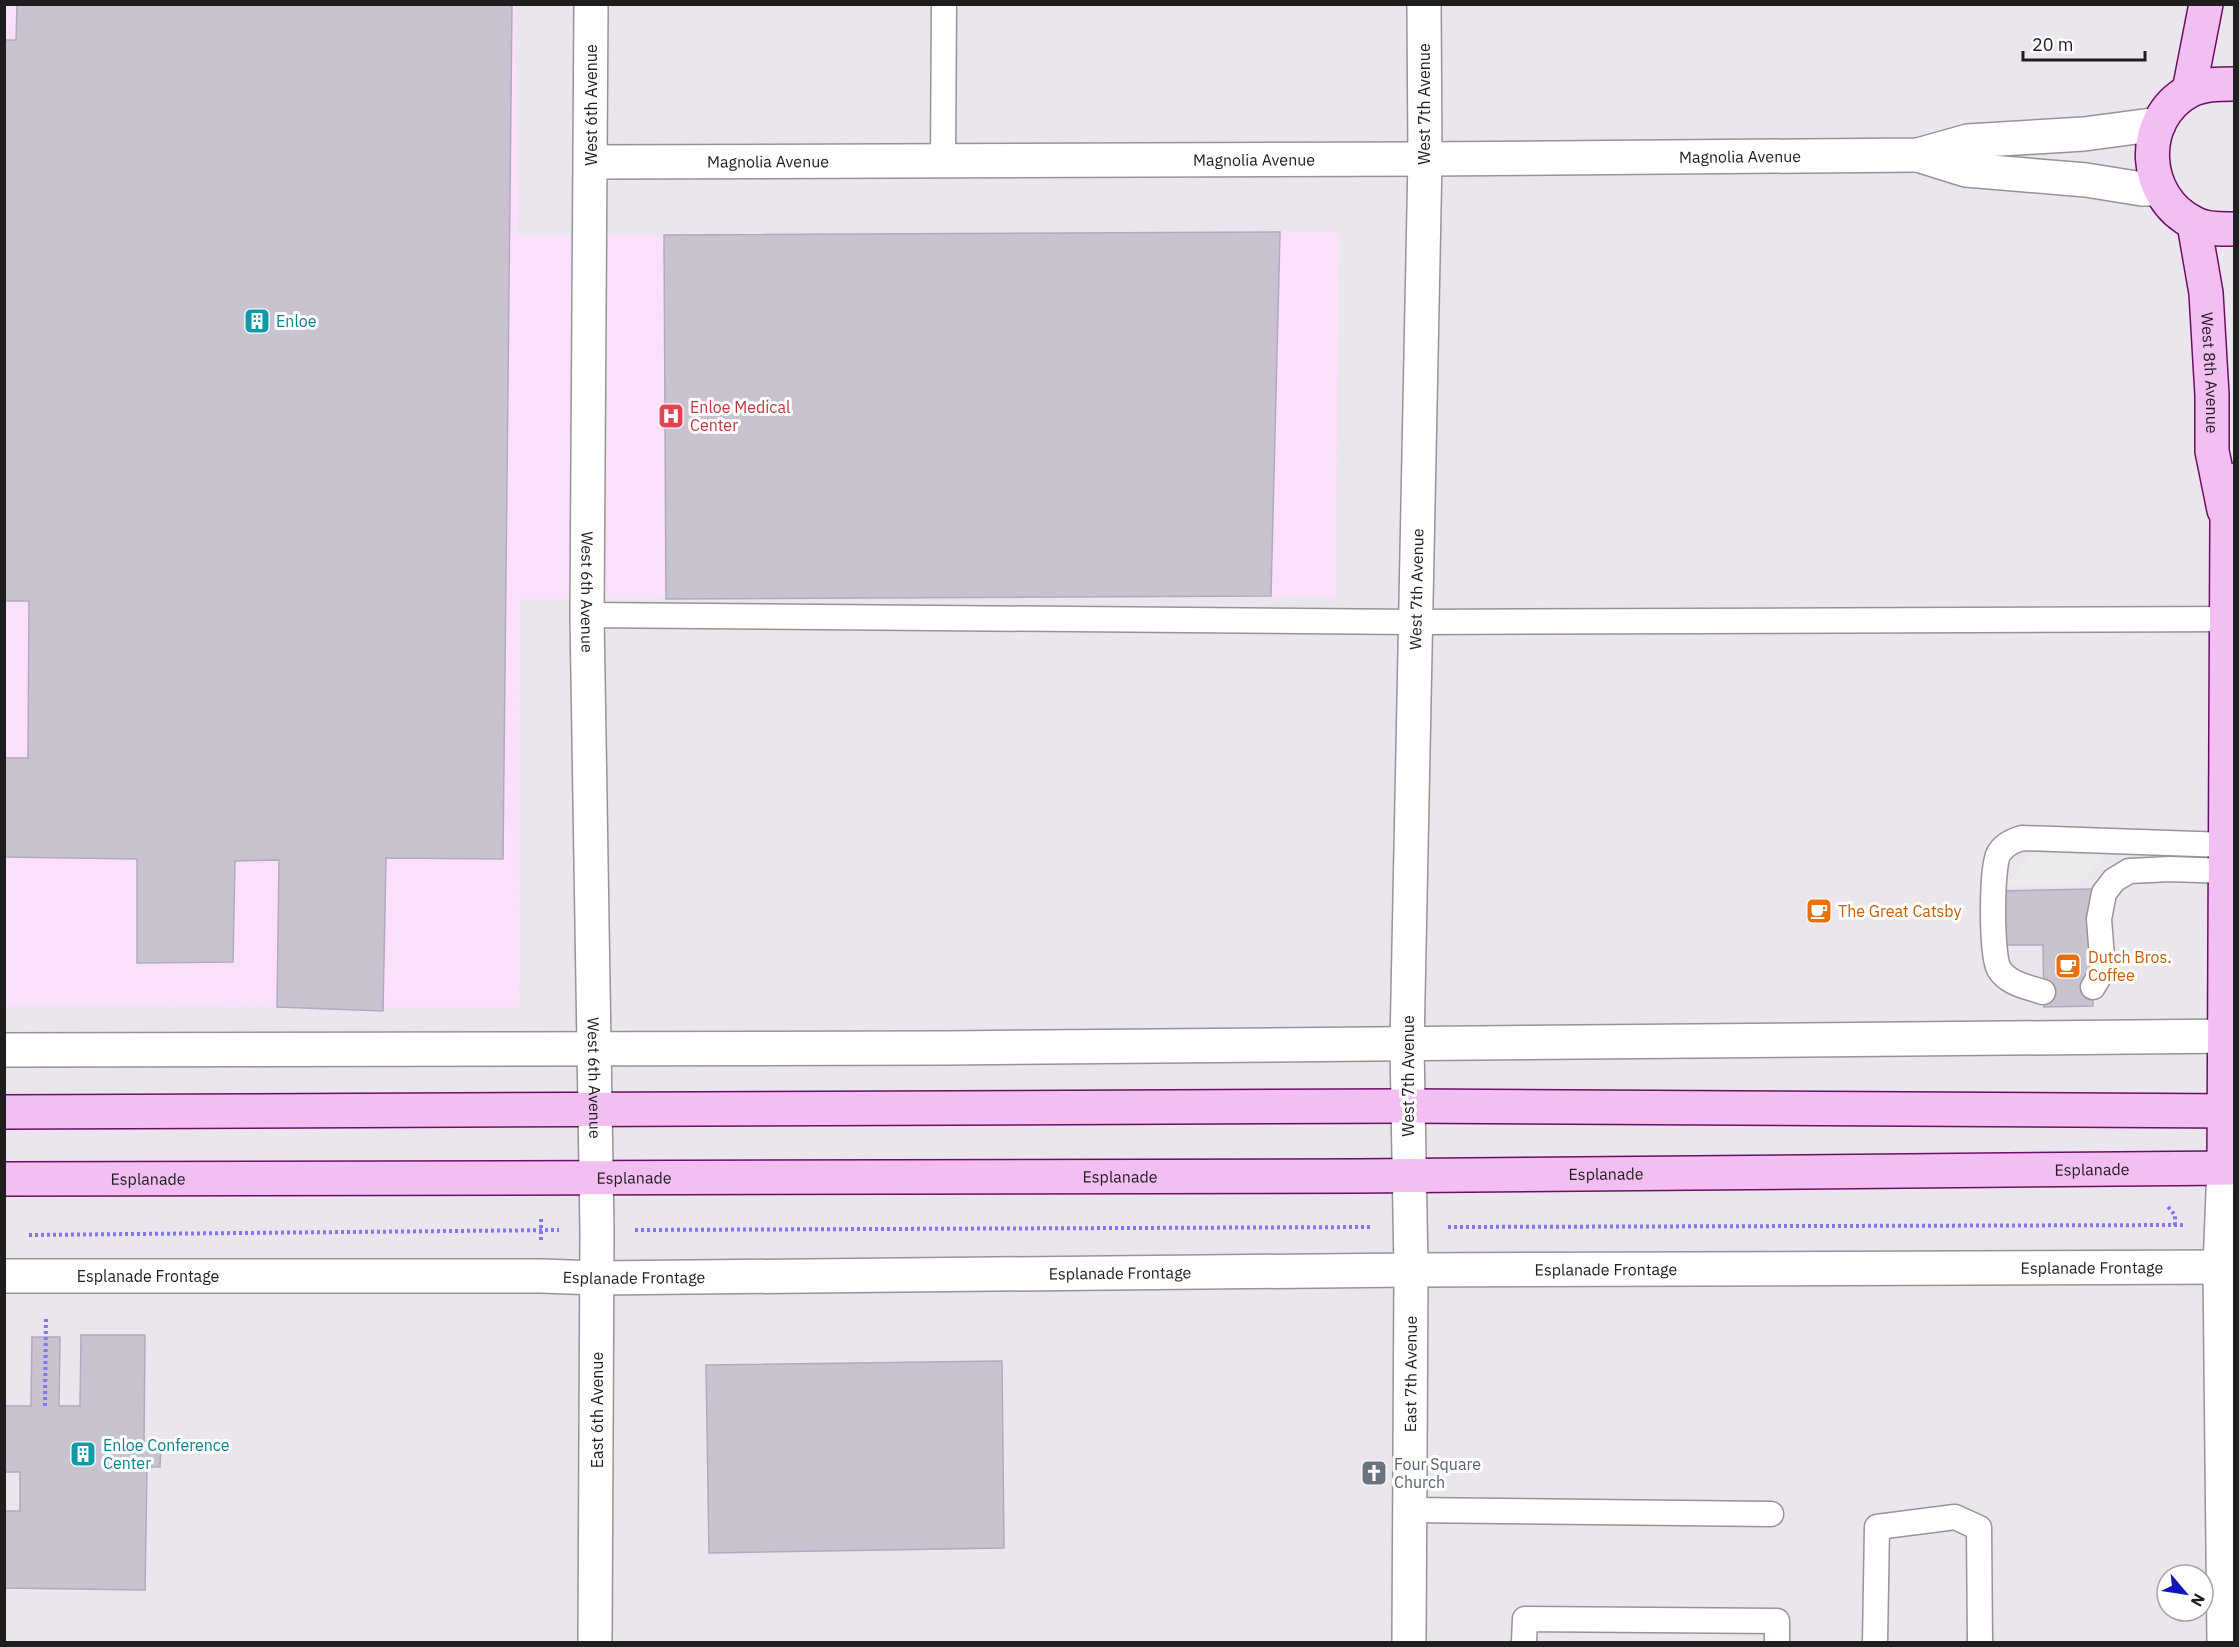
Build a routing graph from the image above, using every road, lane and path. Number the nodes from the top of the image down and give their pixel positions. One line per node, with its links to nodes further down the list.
1 (591, 4): 11 (street, West 6th Avenue)
2 (944, 4): 10 (lane)
3 (1424, 4): 9 (street, West 7th Avenue)
4 (2206, 4): 6 (main road)
5 (2235, 84): 6 (main road)
6 (2189, 92): 7 (main road)
7 (2159, 124): 8 (street, Magnolia Avenue); 12 (main road)
8 (1918, 155): 9 (street, Magnolia Avenue); 12 (street, Magnolia Avenue)
9 (1425, 159): 10 (street, Magnolia Avenue); 19 (street, West 7th Avenue)
10 (943, 161): 11 (street, Magnolia Avenue)
11 (591, 162): 17 (street, West 6th Avenue)
12 (2158, 189): 13 (main road)
13 (2194, 224): 14 (main road); 16 (main road, West 8th Avenue)
14 (2235, 229)
15 (2235, 480): 16 (main road, West 8th Avenue)
16 (2227, 520): 18 (main road, West 8th Avenue)
17 (587, 615): 19 (lane); 25 (street, West 6th Avenue)
18 (2231, 619): 19 (lane); 20 (main road, West 8th Avenue)
19 (1416, 622): 24 (street, West 7th Avenue)
20 (2228, 859): 21 (lane); 22 (lane); 23 (main road, West 8th Avenue)
21 (2093, 987)
22 (2043, 992)
23 (2230, 1036): 24 (street); 29 (main road, West 8th Avenue)
24 (1407, 1046): 25 (street); 27 (street, West 7th Avenue)
25 (594, 1048): 26 (street); 28 (street, West 6th Avenue)
26 (4, 1050)
27 (1407, 1106): 28 (main road); 29 (main road); 32 (street, West 7th Avenue)
28 (596, 1110): 30 (main road); 33 (street, West 6th Avenue)
29 (2229, 1111): 31 (main road, West 8th Avenue)
30 (4, 1112)
31 (2229, 1168): 32 (main road, Esplanade); 37 (street)
32 (1408, 1175): 33 (main road, Esplanade); 39 (street, East 7th Avenue)
33 (597, 1178): 34 (main road, Esplanade); 41 (street, East 6th Avenue)
34 (4, 1179)
35 (2168, 1206): 38 (path)
36 (541, 1219): 40 (path)
37 (2222, 1224): 38 (path); 45 (street)
38 (2175, 1225): 39 (path); 42 (path)
39 (1410, 1227): 41 (path); 46 (street, East 7th Avenue)
40 (541, 1230): 41 (path); 43 (path); 44 (path)
41 (597, 1231): 48 (street, East 6th Avenue)
42 (2175, 1234)
43 (28, 1235)
44 (541, 1243)
45 (2227, 1267): 46 (street, Esplanade Frontage); 53 (street)
46 (1411, 1270): 48 (street, Esplanade Frontage); 51 (street, East 7th Avenue)
47 (4, 1276): 48 (street, Esplanade Frontage)
48 (597, 1278): 54 (street, East 6th Avenue)
49 (46, 1316): 50 (path)
50 (45, 1406)
51 (1409, 1510): 52 (lane); 55 (street, East 7th Avenue)
52 (1771, 1514)
53 (2227, 1631)
54 (595, 1642)
55 (1409, 1642)
56 (1524, 1642): 57 (lane)
57 (1777, 1642)
58 (1875, 1642): 59 (lane)
59 (1980, 1642)

